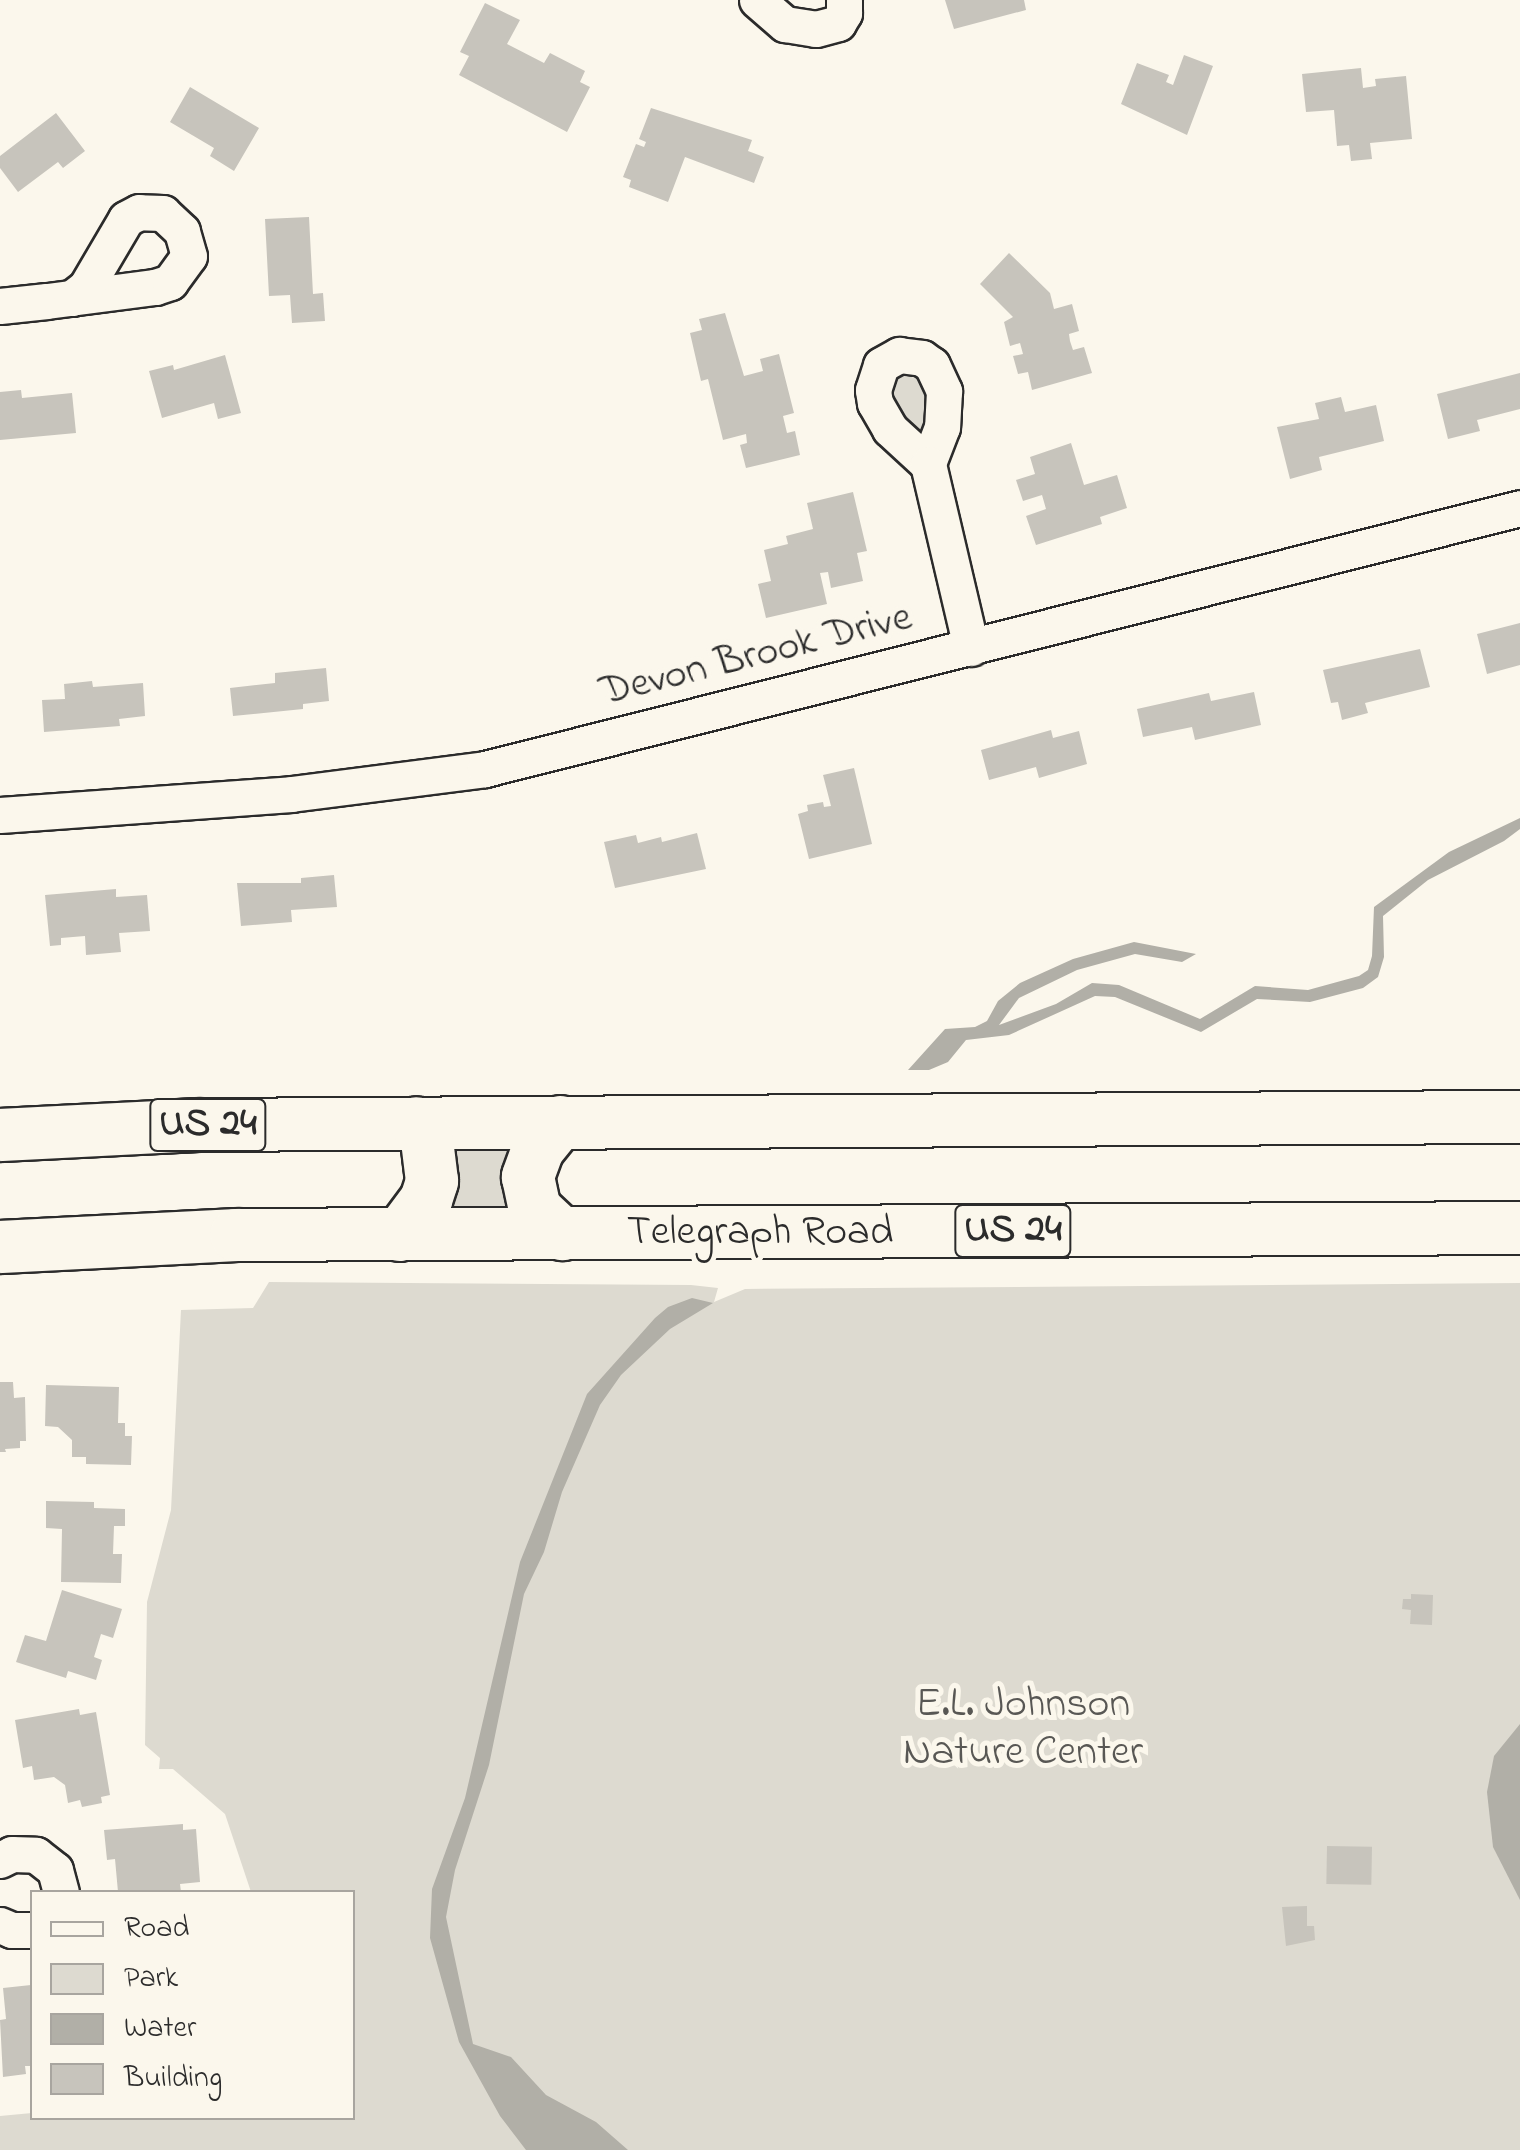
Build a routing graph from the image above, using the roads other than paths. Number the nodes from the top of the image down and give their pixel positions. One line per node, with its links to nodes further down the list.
1 (757, 0): 2 (street)
2 (844, 0)
3 (72, 298): 4 (street)
4 (0, 306)
5 (928, 464): 7 (street)
6 (1520, 508): 7 (street, Devon Brook Drive)
7 (971, 648): 8 (street, Devon Brook Drive)
8 (0, 815)
9 (1520, 1116): 10 (highway, US 24)
10 (560, 1122): 11 (highway, US 24); 14 (highway)
11 (416, 1123): 12 (highway, US 24); 15 (highway)
12 (0, 1135)
13 (1520, 1228): 14 (highway, Telegraph Road / US 24)
14 (562, 1234): 15 (highway, Telegraph Road / US 24)
15 (400, 1235): 16 (highway, Telegraph Road / US 24)
16 (0, 1248)
17 (0, 1860): 18 (street)
18 (60, 1890)
19 (0, 1925): 20 (street)
20 (30, 1930)

